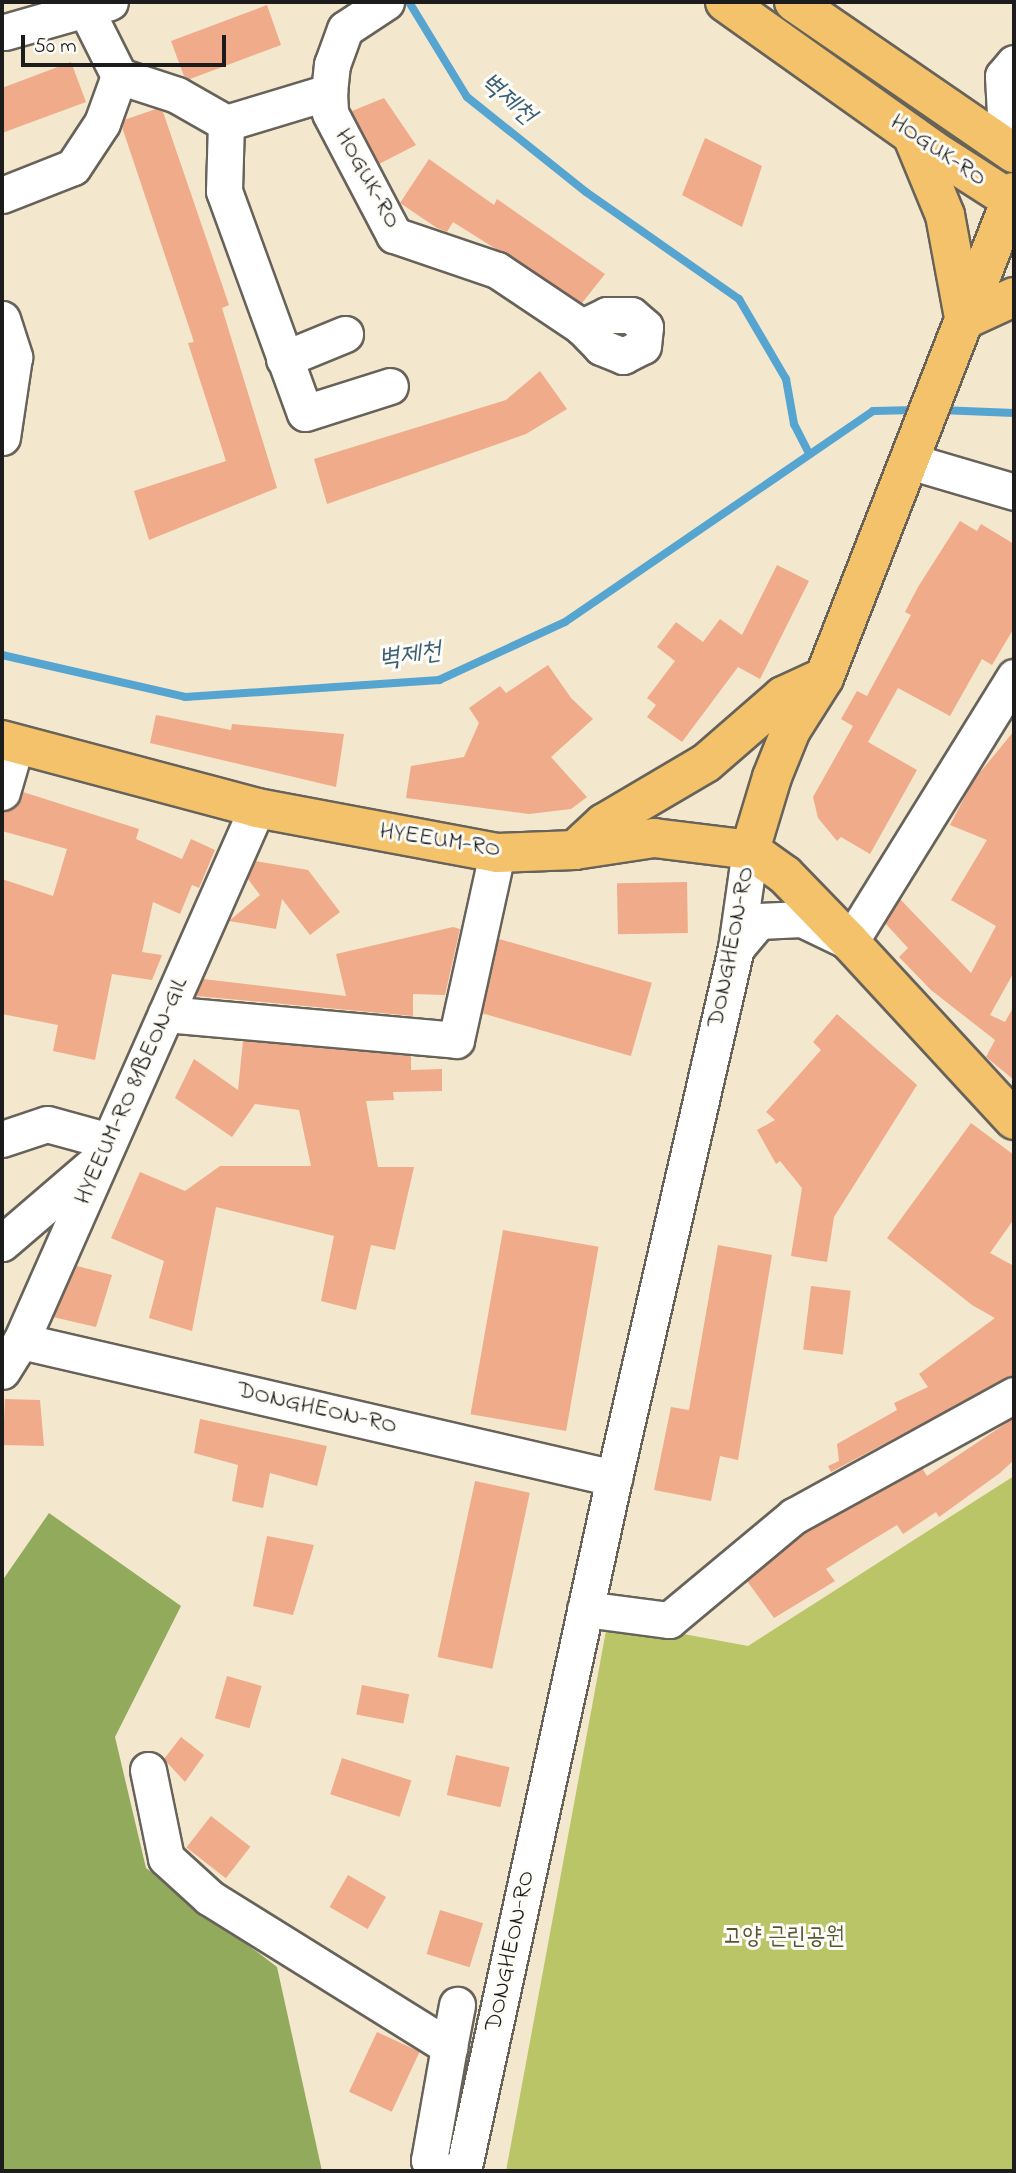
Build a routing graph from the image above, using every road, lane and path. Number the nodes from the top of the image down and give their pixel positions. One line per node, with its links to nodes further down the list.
1 (725, 2): 11 (main road, HOGUK-RO)
2 (794, 2): 12 (main road, HOGUK-RO)
3 (97, 5): 5 (street); 7 (street)
4 (376, 8): 8 (street, HOGUK-RO)
5 (5, 32)
6 (1014, 63): 10 (street)
7 (119, 76): 9 (street); 13 (street)
8 (329, 92): 9 (street); 18 (street, HOGUK-RO)
9 (226, 122): 20 (street)
10 (1014, 134)
11 (912, 135): 14 (main road, HOGUK-RO); 17 (main road)
12 (1014, 153)
13 (2, 195)
14 (1013, 198): 17 (main road)
15 (1014, 297): 17 (main road)
16 (2, 318): 22 (street)
17 (964, 320): 23 (main road, DONGHEON-RO)
18 (582, 327)
19 (345, 334): 20 (street)
20 (284, 359): 21 (street)
21 (390, 386)
22 (2, 437)
23 (913, 450): 24 (street); 25 (main road, DONGHEON-RO)
24 (1014, 492)
25 (824, 677): 30 (main road); 31 (main road, DONGHEON-RO)
26 (1014, 677): 33 (street)
27 (6, 738): 28 (street); 29 (main road, HYEEUM-RO)
28 (2, 792)
29 (257, 808): 32 (main road, HYEEUM-RO); 35 (street, HYEEUM-RO 81BEON-GIL)
30 (575, 850): 31 (main road, HYEEUM-RO); 32 (main road, HYEEUM-RO)
31 (750, 850): 33 (main road, HYEEUM-RO); 34 (street, DONGHEON-RO)
32 (498, 853): 35 (street)
33 (850, 942): 34 (street); 36 (main road, HYEEUM-RO)
34 (736, 948): 43 (street, DONGHEON-RO)
35 (166, 1014): 38 (street, HYEEUM-RO 81BEON-GIL)
36 (1014, 1120)
37 (2, 1139): 38 (street)
38 (106, 1150): 39 (street); 40 (street, HYEEUM-RO 81BEON-GIL)
39 (2, 1243)
40 (21, 1341): 41 (street, HYEEUM-RO 81BEON-GIL); 43 (street, DONGHEON-RO)
41 (2, 1371)
42 (1014, 1395): 44 (street)
43 (614, 1478): 44 (street, DONGHEON-RO)
44 (585, 1609): 49 (street, DONGHEON-RO)
45 (148, 1770): 47 (street)
46 (457, 2005): 47 (street)
47 (449, 2047): 48 (street)
48 (440, 2171)
49 (463, 2171)

